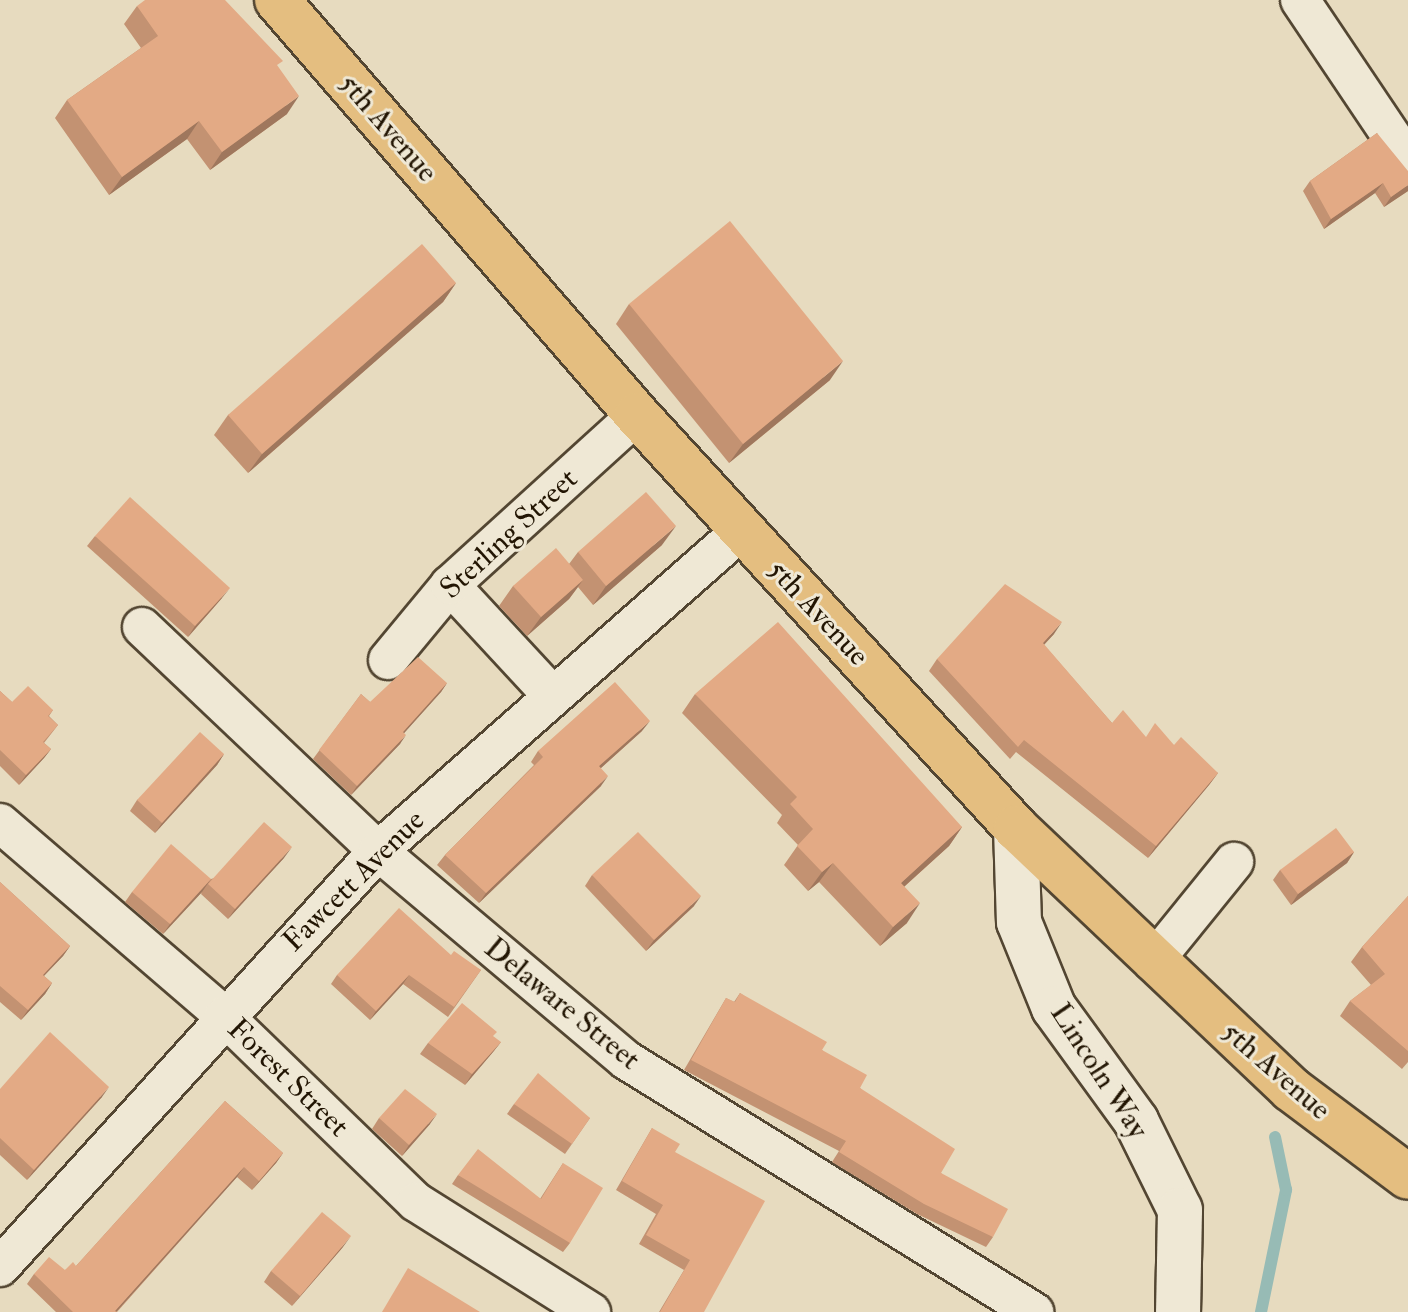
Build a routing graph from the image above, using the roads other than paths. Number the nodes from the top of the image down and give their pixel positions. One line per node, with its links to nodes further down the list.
1 (277, 0): 4 (main road, 5th Avenue)
2 (1300, 0): 3 (street)
3 (1408, 161)
4 (637, 415): 5 (main road, 5th Avenue); 6 (street, Sterling Street)
5 (742, 530): 9 (street, Fawcett Avenue); 11 (main road, 5th Avenue)
6 (450, 585): 8 (street, Sterling Street); 9 (street)
7 (142, 627): 12 (street, Delaware Street)
8 (388, 660)
9 (552, 695): 12 (street, Fawcett Avenue)
10 (0, 823): 15 (street, Forest Street)
11 (1016, 828): 14 (main road, 5th Avenue); 20 (main road, Lincoln Way)
12 (378, 851): 15 (street, Fawcett Avenue); 19 (street, Delaware Street)
13 (1234, 862): 14 (street)
14 (1153, 962): 16 (main road, 5th Avenue)
15 (224, 1016): 17 (street, Fawcett Avenue); 18 (street, Forest Street)
16 (1408, 1177)
17 (0, 1267)
18 (591, 1312)
19 (1034, 1312)
20 (1178, 1312)

